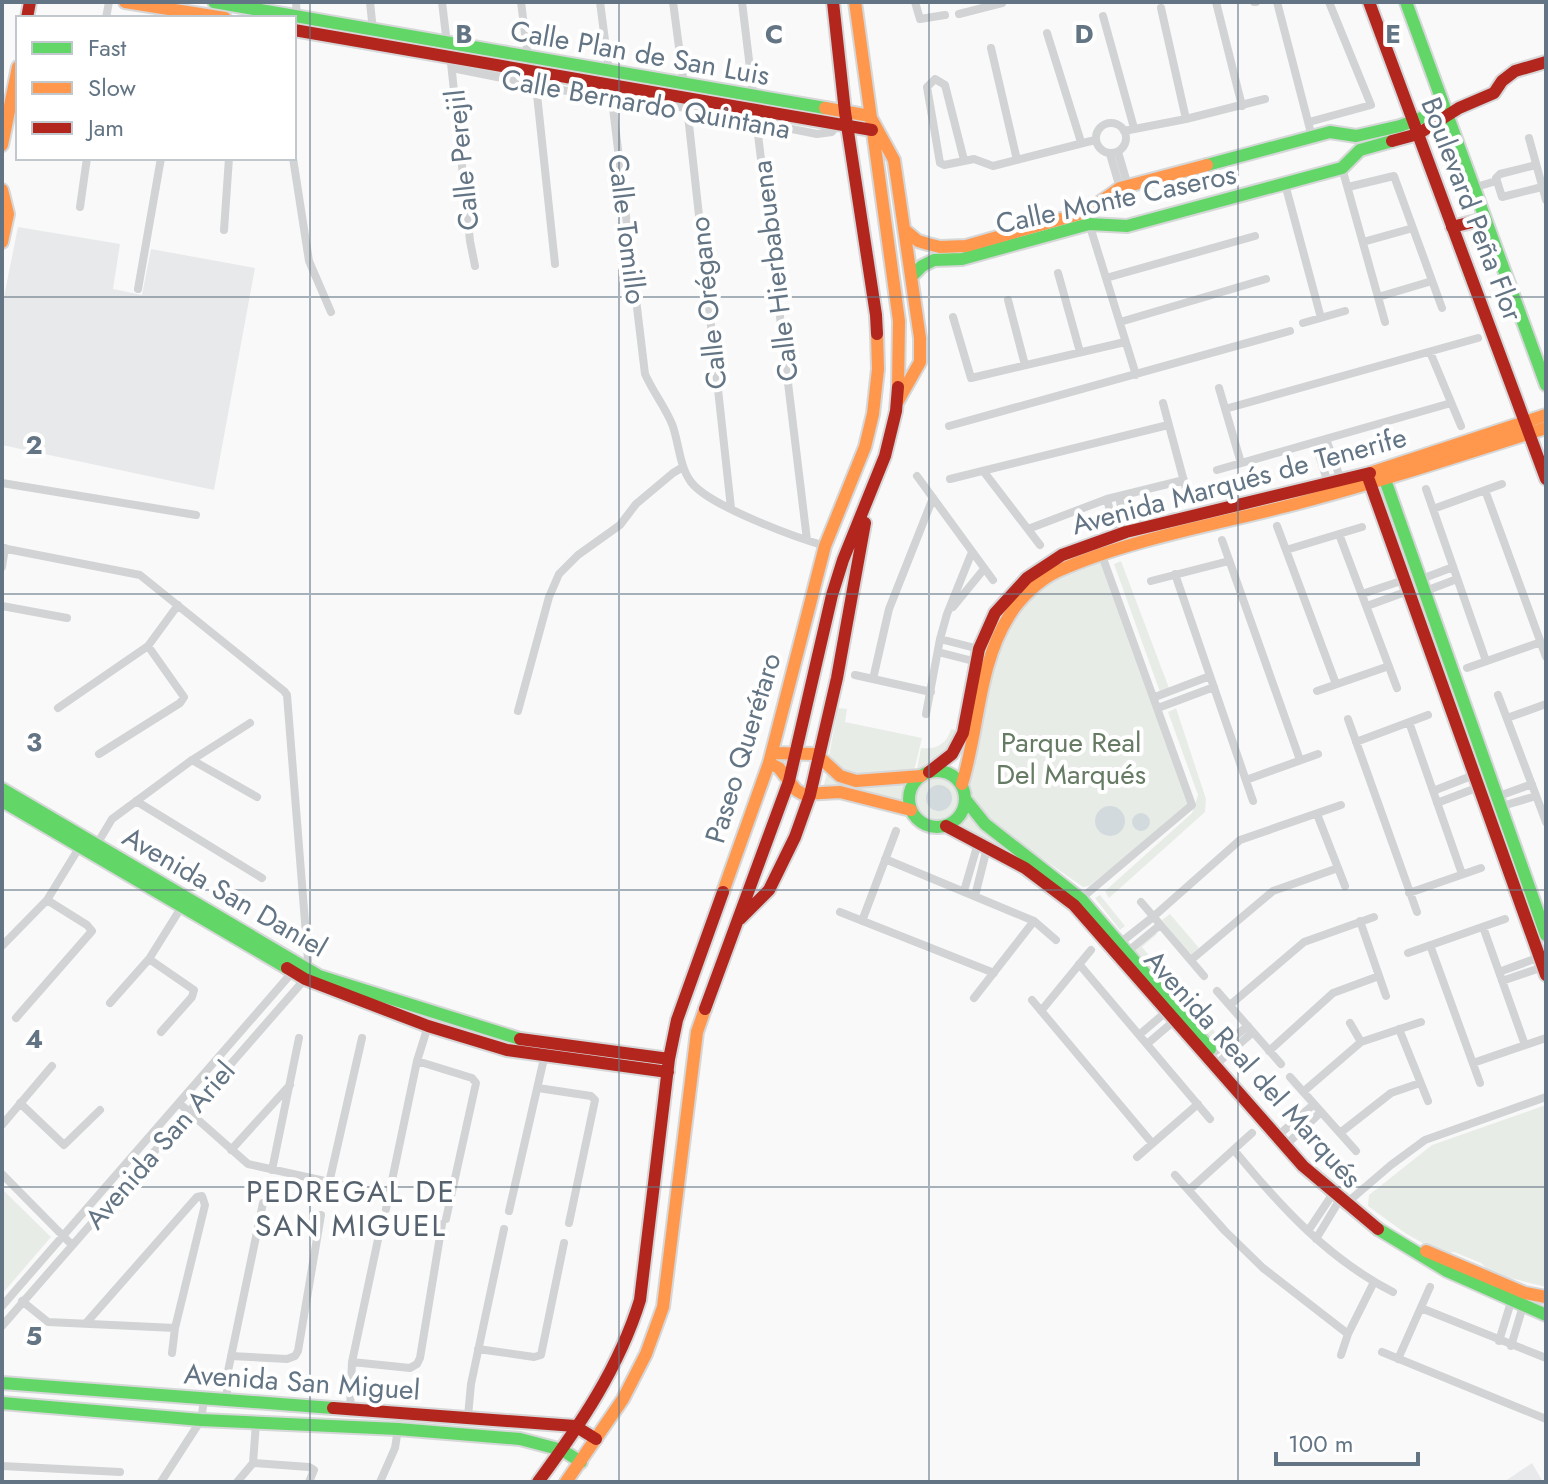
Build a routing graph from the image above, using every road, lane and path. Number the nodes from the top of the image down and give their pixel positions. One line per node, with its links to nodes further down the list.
1 (125, 2): 21 (street)
2 (214, 2): 22 (street, Calle Plan de San Luis)
3 (296, 2): 27 (street)
4 (370, 2): 28 (street)
5 (442, 2): 31 (street, Calle Perejil)
6 (521, 2): 33 (street)
7 (600, 2): 35 (street, Calle Tomillo)
8 (673, 2): 37 (street, Calle Orégano)
9 (742, 2): 41 (street, Calle Hierbabuena)
10 (833, 2): 42 (street, Paseo Querétaro)
11 (855, 2): 44 (street, Paseo Querétaro)
12 (915, 2): 24 (street)
13 (1216, 2): 40 (street)
14 (1277, 2): 46 (street)
15 (1329, 2): 46 (street)
16 (1369, 2): 48 (street, Boulevard Peña Flor)
17 (1406, 2): 43 (street, Boulevard Peña Flor)
18 (1002, 3): 19 (street)
19 (981, 5): 23 (street)
20 (1161, 8): 45 (street)
21 (184, 14): 25 (street)
22 (264, 14)
23 (959, 14)
24 (945, 15)
25 (204, 16)
26 (1103, 16): 50 (street)
27 (296, 23): 28 (street, Calle Plan de San Luis); 31 (street, Calle Plan de San Luis)
28 (373, 31): 31 (street, Calle Plan de San Luis)
29 (1047, 33): 55 (street)
30 (991, 48): 64 (street)
31 (449, 56): 33 (street, Calle Plan de San Luis); 36 (street, Calle Bernardo Quintana); 86 (street, Calle Perejil)
32 (1546, 62): 43 (street, Calle Monte Caseros)
33 (530, 64): 35 (street, Calle Plan de San Luis); 36 (street)
34 (16, 77): 56 (street)
35 (609, 77): 37 (street, Calle Plan de San Luis); 38 (street, Calle Tomillo)
36 (536, 85): 38 (street, Calle Bernardo Quintana); 85 (street)
37 (685, 96): 38 (street, Calle Bernardo Quintana); 41 (street, Calle Plan de San Luis); 41 (street, Calle Bernardo Quintana); 144 (street, Calle Orégano)
38 (610, 97): 125 (street, Calle Tomillo)
39 (1265, 99): 40 (street)
40 (1242, 106): 45 (street)
41 (755, 109): 42 (street, Calle Plan de San Luis); 47 (street, Calle Plan de San Luis); 152 (street, Calle Hierbabuena)
42 (845, 112): 44 (street, Calle Plan de San Luis); 47 (street, Paseo Querétaro)
43 (1446, 112): 48 (street, Calle Monte Caseros); 72 (street, Boulevard Peña Flor)
44 (870, 116): 49 (street, Paseo Querétaro); 81 (street)
45 (1186, 119): 50 (street)
46 (1309, 122): 52 (street)
47 (842, 126): 49 (street, Calle Plan de San Luis); 155 (street, Paseo Querétaro)
48 (1415, 128): 51 (street, Calle Monte Caseros); 57 (street, Calle Monte Caseros); 78 (street, Boulevard Peña Flor)
49 (872, 130): 112 (street, Paseo Querétaro)
50 (1129, 130): 54 (street); 58 (street)
51 (1356, 136): 52 (street, Calle Monte Caseros); 57 (street)
52 (1312, 137): 69 (street, Calle Monte Caseros)
53 (1529, 138): 65 (street)
54 (1095, 140): 55 (street); 58 (street)
55 (1081, 142): 64 (street)
56 (2, 145)
57 (1360, 150): 66 (street, Calle Monte Caseros)
58 (1114, 153): 69 (street)
59 (87, 160): 75 (street)
60 (161, 160): 92 (street)
61 (229, 160): 80 (street)
62 (293, 160): 97 (street)
63 (964, 160): 63 (street); 64 (street)
64 (1017, 160)
65 (1536, 165): 67 (street); 71 (street)
66 (1342, 168): 68 (street, Calle Monte Caseros); 70 (street)
67 (1497, 178): 71 (street); 72 (street)
68 (1285, 184): 76 (street, Calle Monte Caseros); 99 (street)
69 (1124, 187): 76 (street, Calle Monte Caseros)
70 (1348, 187): 79 (street); 84 (street)
71 (1542, 187): 74 (street)
72 (1473, 188): 77 (street, Boulevard Peña Flor)
73 (2, 190): 83 (street)
74 (1546, 200)
75 (80, 207)
76 (1087, 218): 81 (street, Calle Monte Caseros); 88 (street, Calle Monte Caseros); 89 (street)
77 (1484, 219): 78 (street); 110 (street, Boulevard Peña Flor)
78 (1452, 227): 120 (street, Boulevard Peña Flor)
79 (1413, 228): 84 (street); 91 (street)
80 (224, 230)
81 (905, 230): 88 (street)
82 (1255, 236): 89 (street)
83 (2, 242)
84 (1363, 242): 93 (street)
85 (555, 264)
86 (475, 266)
87 (1058, 273): 106 (street)
88 (913, 275): 112 (street)
89 (1106, 278): 100 (street)
90 (1266, 279): 100 (street)
91 (1432, 281): 93 (street); 95 (street)
92 (138, 289)
93 (1378, 297): 101 (street)
94 (1008, 300): 108 (street)
95 (1442, 308)
96 (1345, 311): 99 (street)
97 (331, 312)
98 (953, 317): 108 (street)
99 (1321, 318): 102 (street)
100 (1120, 322): 105 (street)
101 (1385, 322)
102 (1303, 323)
103 (1290, 331): 109 (street)
104 (1478, 338): 107 (street)
105 (1125, 342): 106 (street); 109 (street)
106 (1080, 352): 108 (street)
107 (1430, 352): 114 (street); 115 (street)
108 (1025, 365)
109 (1136, 375): 118 (street)
110 (1546, 385)
111 (1219, 388): 115 (street)
112 (896, 403): 140 (street, Paseo Querétaro)
113 (1163, 403): 117 (street)
114 (1451, 403): 119 (street); 122 (street)
115 (1225, 409): 124 (street)
116 (1546, 415): 120 (street, Avenida Marqués de Tenerife)
117 (1168, 425): 127 (street); 132 (street)
118 (949, 426)
119 (1461, 426)
120 (1528, 428): 121 (street, Avenida Marqués de Tenerife); 129 (street, Avenida Marqués de Tenerife); 131 (street, Boulevard Peña Flor)
121 (1546, 428)
122 (1326, 439): 123 (street); 134 (street)
123 (1315, 442): 124 (street); 134 (street)
124 (1241, 463): 126 (street)
125 (683, 467): 144 (street); 199 (street)
126 (1217, 470)
127 (984, 472): 130 (street); 149 (street)
128 (917, 476): 141 (street)
129 (1383, 476): 133 (street, Avenida Marqués de Tenerife); 169 (street)
130 (950, 479)
131 (1546, 479)
132 (1184, 480): 139 (street); 143 (street)
133 (1368, 480): 134 (street, Avenida Marqués de Tenerife); 157 (street, Avenida Marqués de Tenerife); 168 (street)
134 (1335, 481): 150 (street, Avenida Marqués de Tenerife)
135 (2, 483): 146 (street)
136 (1502, 484): 138 (street)
137 (1426, 489): 145 (street)
138 (1485, 490): 145 (street); 177 (street)
139 (1119, 496): 142 (street); 150 (street)
140 (869, 497): 209 (street, Paseo Querétaro); 210 (street)
141 (933, 498): 159 (street); 187 (street)
142 (1107, 499): 149 (street); 150 (street)
143 (1189, 500)
144 (731, 508): 152 (street)
145 (1433, 509): 162 (street)
146 (196, 515)
147 (1277, 526): 158 (street)
148 (1362, 527): 151 (street)
149 (1028, 529): 154 (street)
150 (1121, 534): 157 (street, Avenida Marqués de Tenerife)
151 (1339, 534): 158 (street); 170 (street)
152 (807, 540): 155 (street)
153 (1222, 540): 160 (street)
154 (1040, 545)
155 (825, 546): 211 (street, Paseo Querétaro)
156 (3, 548): 161 (street); 171 (street)
157 (1099, 548): 180 (street, Avenida Marqués de Tenerife); 195 (street); 218 (street, Avenida Marqués de Tenerife)
158 (1286, 550): 188 (street)
159 (972, 552): 163 (street); 174 (street)
160 (1229, 561): 164 (street); 213 (street)
161 (2, 567)
162 (1453, 567): 165 (street); 169 (street)
163 (984, 569): 166 (street); 174 (street)
164 (1175, 574): 167 (street); 186 (street)
165 (1457, 579): 169 (street); 182 (street)
166 (993, 580)
167 (1151, 581)
168 (1406, 585): 170 (street); 173 (street); 191 (street)
169 (1421, 586): 191 (street)
170 (1362, 594): 173 (street)
171 (178, 605): 178 (street); 274 (street)
172 (2, 606): 175 (street)
173 (1367, 606): 183 (street)
174 (947, 614): 176 (street)
175 (67, 618)
176 (940, 639): 179 (street); 180 (street)
177 (1541, 642): 181 (street); 182 (street)
178 (148, 646): 197 (street); 207 (street)
179 (938, 652): 180 (street); 193 (street)
180 (978, 656): 214 (street, Avenida Marqués de Tenerife)
181 (1546, 657)
182 (1486, 661): 184 (street)
183 (1389, 666): 188 (street); 190 (street)
184 (1467, 668)
185 (855, 675): 187 (street)
186 (1210, 676): 189 (street); 195 (street)
187 (873, 679): 193 (street)
188 (1336, 684): 192 (street)
189 (1214, 687): 198 (street); 215 (street)
190 (1397, 688)
191 (1450, 690): 217 (street); 229 (street)
192 (1317, 691)
193 (931, 692): 200 (street)
194 (1498, 695): 202 (street)
195 (1155, 697): 198 (street)
196 (1546, 704): 202 (street)
197 (58, 708)
198 (1158, 708): 249 (street)
199 (518, 711)
200 (926, 714)
201 (1428, 715): 204 (street)
202 (1507, 718): 219 (street)
203 (1348, 719): 206 (street)
204 (1409, 722): 206 (street); 221 (street)
205 (250, 723): 212 (street)
206 (1356, 742): 246 (street)
207 (99, 754)
208 (1318, 754): 213 (street)
209 (796, 755): 210 (street); 211 (street); 216 (street, Paseo Querétaro)
210 (820, 757): 214 (street); 222 (street)
211 (771, 758): 216 (street); 308 (street, Paseo Querétaro)
212 (192, 760): 224 (street); 227 (street)
213 (1300, 760): 215 (street)
214 (925, 774): 218 (street); 232 (street)
215 (1246, 780): 228 (street)
216 (789, 781): 222 (street); 260 (street, Paseo Querétaro)
217 (1476, 781): 221 (street); 230 (street); 273 (street)
218 (962, 784): 225 (street)
219 (1532, 784): 223 (street); 229 (street)
220 (2, 789): 237 (street, Avenida San Daniel)
221 (1433, 791): 230 (street)
222 (810, 795): 232 (street); 260 (street)
223 (1536, 796): 229 (street); 234 (street)
224 (257, 797)
225 (965, 799): 235 (street); 249 (street, Avenida Real del Marqués)
226 (2, 801): 237 (street, Avenida San Daniel)
227 (136, 801): 237 (street); 243 (street)
228 (1253, 801)
229 (1497, 802): 263 (street)
230 (1437, 803): 242 (street)
231 (1341, 805): 233 (street)
232 (911, 810): 235 (street)
233 (1317, 814): 240 (street); 254 (street)
234 (1546, 822)
235 (946, 826): 238 (street, Avenida Real del Marqués)
236 (896, 831): 239 (street)
237 (88, 846): 248 (street); 251 (street, Avenida San Daniel)
238 (982, 846): 245 (street); 247 (street); 249 (street, Avenida Real del Marqués)
239 (885, 859): 245 (street); 257 (street)
240 (1338, 868): 244 (street); 271 (street)
241 (1481, 868): 242 (street)
242 (1462, 874): 246 (street)
243 (262, 878)
244 (1345, 886)
245 (964, 891): 247 (street)
246 (1409, 893): 253 (street)
247 (975, 896): 258 (street)
248 (47, 900): 266 (street); 287 (street)
249 (1078, 902): 267 (street, Avenida Real del Marqués); 286 (street, Avenida Real del Marqués)
250 (1141, 902): 254 (street)
251 (185, 903): 270 (street); 274 (street, Avenida San Daniel)
252 (840, 912): 257 (street)
253 (1417, 912)
254 (1153, 917): 261 (street); 267 (street)
255 (1374, 917): 259 (street)
256 (1505, 919): 262 (street)
257 (862, 921): 275 (street)
258 (1034, 921): 264 (street); 275 (street)
259 (1360, 921): 277 (street); 284 (street)
260 (735, 924): 386 (street, Paseo Querétaro)
261 (1160, 925): 267 (street); 271 (street)
262 (1483, 927): 265 (street); 278 (street)
263 (1546, 935)
264 (1056, 940)
265 (1430, 945): 269 (street); 306 (street)
266 (2, 946)
267 (1124, 947): 304 (street, Avenida Real del Marqués)
268 (1091, 950): 272 (street)
269 (1408, 953)
270 (149, 959): 283 (street); 293 (street)
271 (1191, 960): 276 (street)
272 (1079, 964): 285 (street); 294 (street)
273 (1543, 967): 278 (street)
274 (302, 969): 290 (street, Avenida San Daniel); 295 (street, Avenida San Daniel); 319 (street, Avenida San Ariel); 323 (street, Avenida San Ariel)
275 (994, 973): 281 (street)
276 (1204, 976)
277 (1379, 976): 280 (street); 302 (street)
278 (1500, 976): 301 (street)
279 (1217, 991): 284 (street)
280 (1386, 996)
281 (974, 998)
282 (1032, 1000): 285 (street)
283 (110, 1003)
284 (1230, 1005): 291 (street)
285 (1041, 1011): 330 (street)
286 (1170, 1017): 294 (street); 300 (street); 341 (street, Avenida Real del Marqués)
287 (16, 1018)
288 (1421, 1022): 292 (street)
289 (1350, 1023): 299 (street)
290 (428, 1026): 295 (street, Avenida San Daniel); 305 (street)
291 (1250, 1029): 302 (street); 304 (street)
292 (1399, 1029): 299 (street); 311 (street)
293 (161, 1032)
294 (1139, 1035): 300 (street)
295 (476, 1036): 303 (street, Avenida San Daniel); 308 (street, Avenida San Daniel)
296 (299, 1038): 313 (street)
297 (362, 1038): 338 (street)
298 (1546, 1038): 301 (street)
299 (1361, 1042): 315 (street)
300 (1147, 1044): 320 (street)
301 (1525, 1045): 306 (street)
302 (1269, 1051): 307 (street)
303 (545, 1054): 308 (street, Avenida San Daniel); 314 (street)
304 (1216, 1057): 329 (street, Avenida Real del Marqués)
305 (417, 1061): 374 (street); 374 (street)
306 (1473, 1063): 312 (street)
307 (1281, 1064)
308 (668, 1065): 384 (street, Paseo Querétaro)
309 (52, 1066): 318 (street)
310 (1290, 1077): 315 (street)
311 (1420, 1083): 317 (street); 328 (street)
312 (1480, 1083)
313 (290, 1085): 331 (street); 335 (street)
314 (538, 1088): 343 (street); 345 (street)
315 (1303, 1092): 321 (street)
316 (1546, 1097): 341 (street)
317 (1428, 1101)
318 (20, 1103): 322 (street); 326 (street)
319 (179, 1103): 323 (street); 348 (street, Avenida San Ariel)
320 (1198, 1104): 325 (street); 330 (street)
321 (1314, 1104): 324 (street); 329 (street)
322 (100, 1110)
323 (188, 1112): 331 (street); 351 (street, Avenida San Ariel)
324 (1321, 1112): 328 (street); 329 (street)
325 (1210, 1119)
326 (2, 1125)
327 (1252, 1133): 332 (street)
328 (1340, 1133): 333 (street)
329 (1285, 1138): 341 (street, Avenida Real del Marqués)
330 (1152, 1143): 334 (street)
331 (231, 1150): 335 (street)
332 (1234, 1150): 340 (street); 347 (street)
333 (1356, 1151)
334 (1137, 1157)
335 (272, 1170): 338 (street)
336 (2, 1174): 348 (street)
337 (1175, 1175): 340 (street)
338 (329, 1183): 339 (street)
339 (352, 1187)
340 (1189, 1190): 364 (street)
341 (1340, 1199): 347 (street); 349 (street); 355 (street, Avenida Real del Marqués); 357 (street, Avenida Real del Marqués)
342 (263, 1203): 371 (street)
343 (509, 1211)
344 (321, 1215): 371 (street)
345 (569, 1223)
346 (504, 1229): 367 (street)
347 (1308, 1231): 349 (street)
348 (63, 1236): 351 (street); 358 (street, Avenida San Ariel)
349 (1316, 1239): 352 (street)
350 (564, 1243): 367 (street)
351 (72, 1245): 356 (street, Avenida San Ariel)
352 (1374, 1282): 354 (street); 364 (street)
353 (1430, 1287): 359 (street)
354 (1393, 1292)
355 (1546, 1297)
356 (22, 1301): 361 (street); 362 (street, Avenida San Ariel)
357 (1517, 1304): 360 (street, Avenida Real del Marqués); 365 (street); 366 (street)
358 (2, 1306)
359 (1421, 1308): 365 (street); 373 (street)
360 (1546, 1315)
361 (87, 1322): 363 (street); 363 (street)
362 (2, 1326)
363 (175, 1328): 369 (street)
364 (1348, 1334): 370 (street)
365 (1499, 1341): 366 (street)
366 (1511, 1346): 372 (street)
367 (478, 1349): 380 (street)
368 (1382, 1352): 373 (street)
369 (172, 1353)
370 (1341, 1355)
371 (231, 1356): 377 (street)
372 (1546, 1358)
373 (1398, 1359): 381 (street)
374 (352, 1362): 379 (street)
375 (2, 1383): 376 (street, Avenida San Miguel)
376 (204, 1400): 377 (street, Avenida San Miguel); 382 (street)
377 (227, 1401): 379 (street, Avenida San Miguel)
378 (2, 1403): 382 (street, Avenida San Miguel)
379 (350, 1410): 380 (street, Avenida San Miguel)
380 (468, 1416): 384 (street, Avenida San Miguel)
381 (1546, 1419)
382 (201, 1420): 383 (street, Avenida San Miguel); 392 (street)
383 (256, 1423): 385 (street, Avenida San Miguel); 389 (street)
384 (575, 1426): 386 (street, Avenida San Miguel); 387 (street, Paseo Querétaro)
385 (398, 1429): 387 (street, Avenida San Miguel); 395 (street)
386 (596, 1439): 388 (street, Paseo Querétaro)
387 (562, 1450): 388 (street, Avenida San Miguel); 396 (street, Paseo Querétaro)
388 (581, 1462): 397 (street, Paseo Querétaro)
389 (253, 1463): 393 (street); 394 (street)
390 (2, 1466): 391 (street)
391 (120, 1472)
392 (161, 1482)
393 (237, 1482)
394 (309, 1482)
395 (380, 1482)
396 (538, 1482)
397 (566, 1482)

